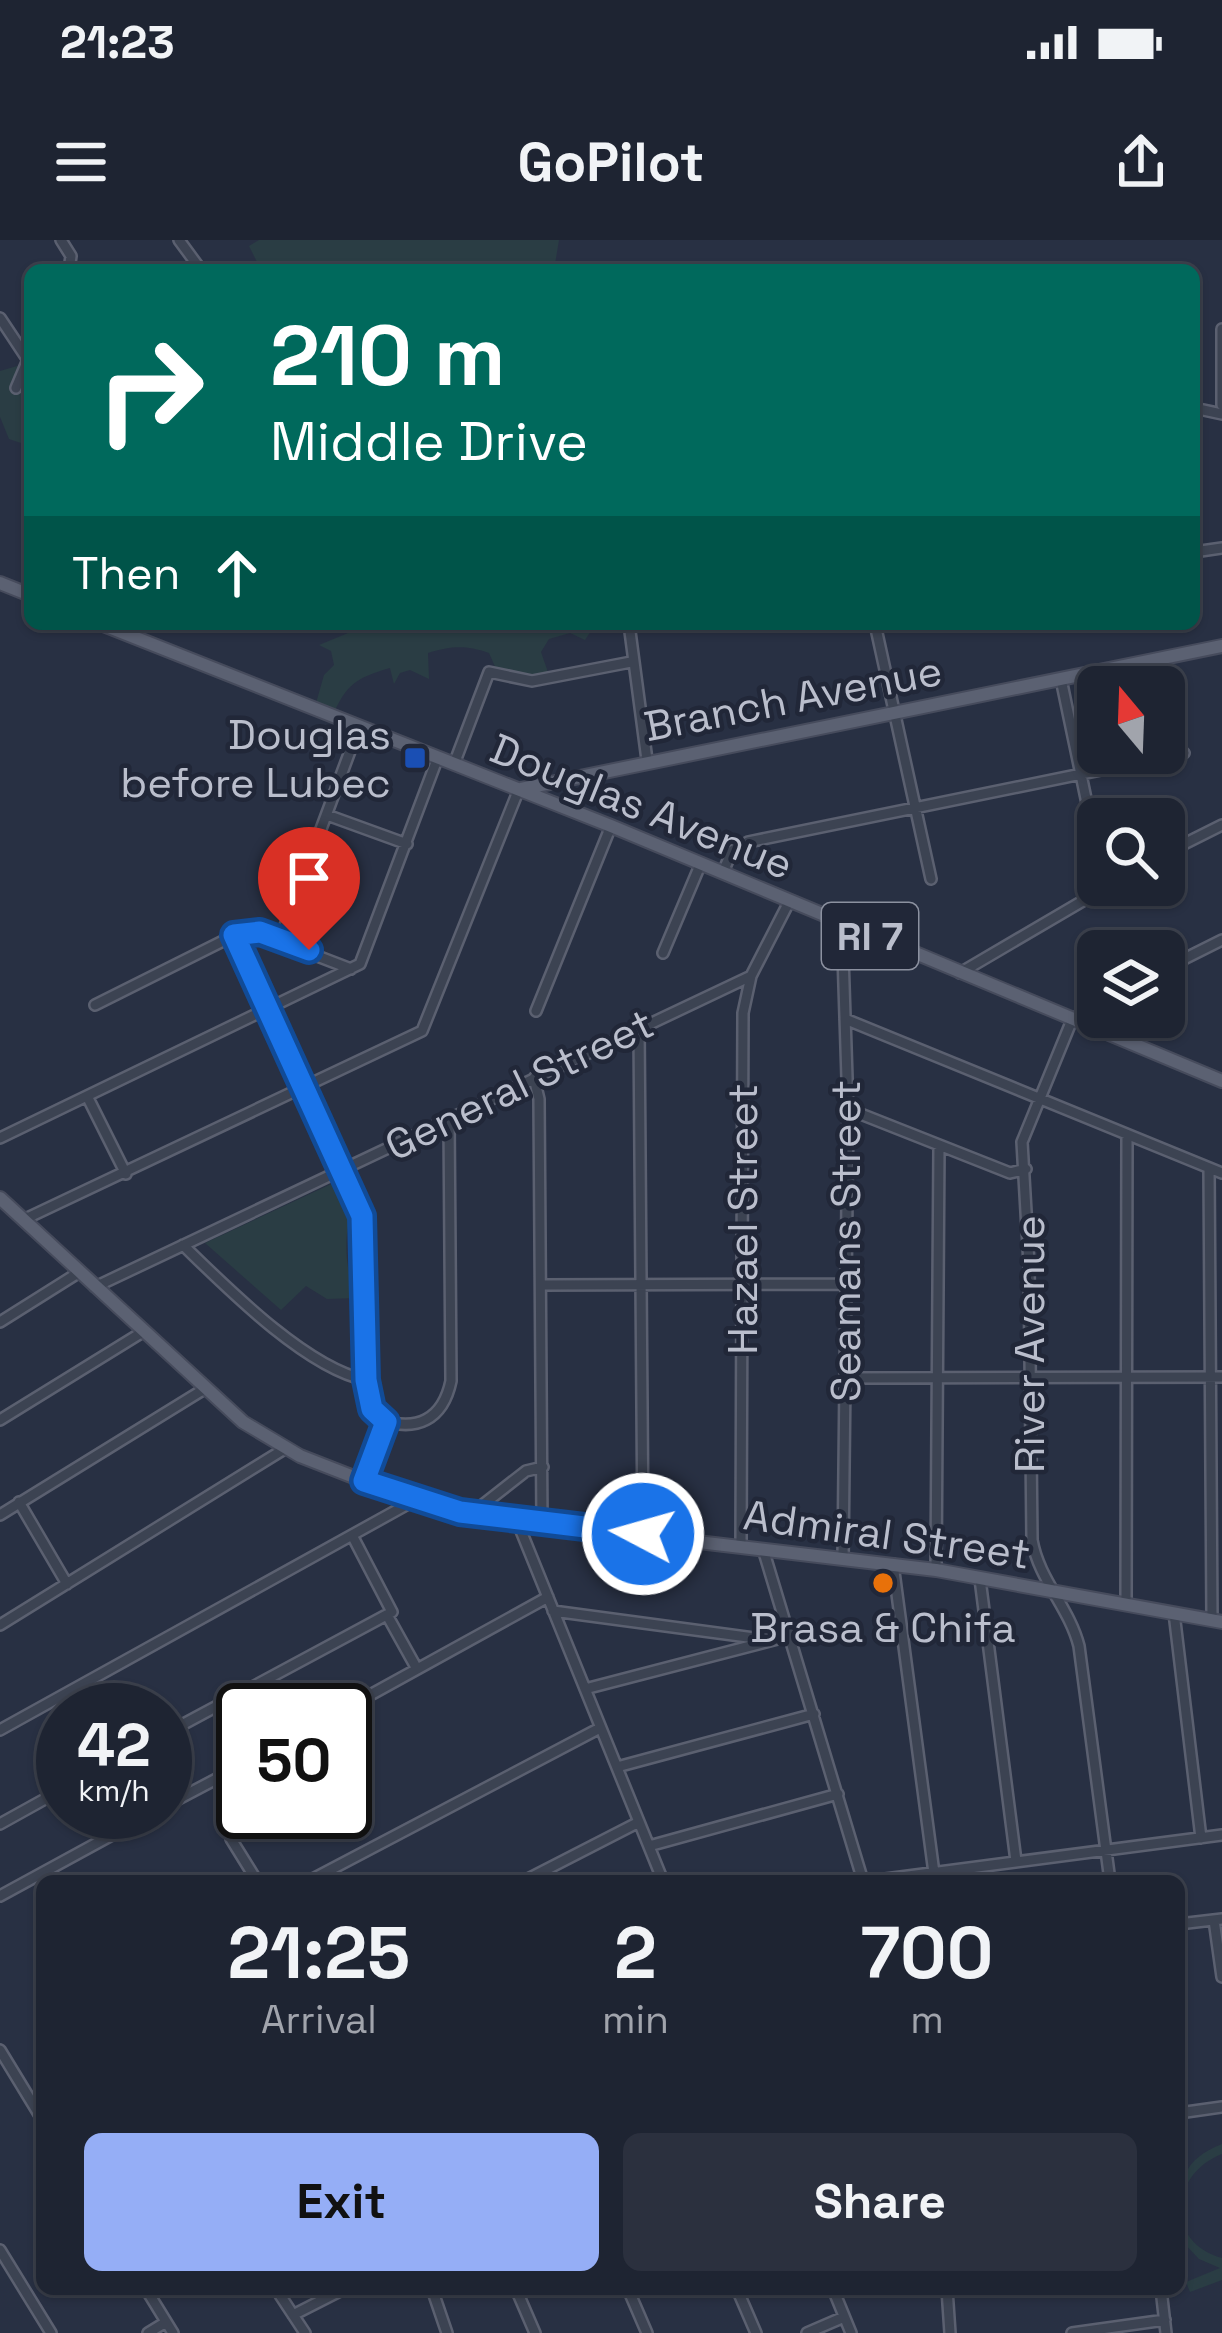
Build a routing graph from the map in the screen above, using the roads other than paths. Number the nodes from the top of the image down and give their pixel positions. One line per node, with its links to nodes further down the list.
1 (178, 240): 2 (street)
2 (196, 264)
3 (0, 318): 5 (street)
4 (1222, 329): 8 (street)
5 (24, 351)
6 (24, 370): 7 (street)
7 (16, 388)
8 (1222, 409)
9 (116, 630): 16 (main road, Douglas Avenue / RI 7)
10 (630, 630): 13 (street)
11 (876, 630): 15 (street)
12 (1222, 646): 14 (main road, Branch Avenue)
13 (631, 662): 18 (street); 19 (street)
14 (1061, 679): 15 (main road, Branch Avenue); 21 (street)
15 (896, 711): 18 (main road, Branch Avenue); 24 (street)
16 (359, 728): 17 (main road, Douglas Avenue / RI 7); 25 (street)
17 (438, 757): 19 (main road, Douglas Avenue / RI 7); 28 (street)
18 (647, 760): 22 (main road, Branch Avenue)
19 (454, 764): 22 (main road, Douglas Avenue / RI 7)
20 (1089, 774): 21 (street)
21 (1079, 776): 23 (street); 24 (street)
22 (519, 789): 27 (main road, Douglas Avenue / RI 7); 53 (street)
23 (1084, 798)
24 (917, 808): 31 (street); 32 (street)
25 (327, 815): 28 (street); 37 (street)
26 (1222, 825): 29 (street)
27 (611, 826): 30 (main road, Douglas Avenue / RI 7); 46 (street)
28 (407, 844): 41 (street)
29 (1185, 844)
30 (701, 863): 31 (main road, Douglas Avenue / RI 7); 39 (street)
31 (723, 872): 33 (main road, Douglas Avenue / RI 7)
32 (931, 879)
33 (790, 902): 35 (main road, Douglas Avenue / RI 7); 43 (street, Hazael Street)
34 (1077, 904): 42 (street)
35 (842, 924): 42 (main road, Douglas Avenue / RI 7); 48 (street, Seamans Street)
36 (234, 935): 37 (street); 44 (street); 45 (street)
37 (280, 939): 41 (street)
38 (1222, 940): 40 (street)
39 (663, 952)
40 (1185, 958)
41 (351, 968): 45 (street)
42 (959, 973): 49 (main road, Douglas Avenue / RI 7)
43 (751, 976): 50 (street, General Street); 73 (street, Hazael Street)
44 (95, 1005)
45 (269, 1008): 53 (street); 55 (street)
46 (536, 1011)
47 (1077, 1017): 49 (street)
48 (845, 1019): 54 (street); 56 (street, Seamans Street)
49 (1072, 1020): 52 (main road, Douglas Avenue / RI 7); 54 (street, River Avenue)
50 (639, 1027): 51 (street, General Street); 72 (street)
51 (534, 1078): 57 (street, General Street); 71 (street)
52 (1222, 1081)
53 (304, 1085): 62 (street); 65 (street)
54 (1040, 1097): 58 (street); 63 (street, River Avenue)
55 (88, 1098): 59 (street); 65 (street)
56 (848, 1108): 60 (street); 70 (street, Seamans Street)
57 (448, 1118): 62 (street, General Street); 85 (street)
58 (1127, 1135): 61 (street); 77 (street)
59 (0, 1138)
60 (939, 1146): 63 (street); 80 (street)
61 (1209, 1168): 64 (street); 78 (street)
62 (343, 1169): 68 (street, General Street); 82 (street)
63 (1026, 1169): 81 (street, River Avenue)
64 (1222, 1173)
65 (126, 1174): 67 (street)
66 (0, 1198): 67 (main road, Admiral Street)
67 (23, 1220): 69 (main road, Admiral Street)
68 (182, 1245): 74 (street, General Street); 82 (street)
69 (78, 1273): 74 (main road, Admiral Street); 75 (street)
70 (844, 1284): 73 (street); 79 (street, Seamans Street)
71 (542, 1285): 72 (street); 87 (street)
72 (643, 1286): 73 (street); 95 (street)
73 (742, 1286): 97 (street, Hazael Street)
74 (94, 1288): 76 (main road, Admiral Street)
75 (0, 1322)
76 (141, 1334): 83 (main road, Admiral Street); 84 (street)
77 (1129, 1376): 78 (street); 81 (street); 106 (street)
78 (1216, 1377): 110 (street)
79 (844, 1378): 80 (street); 99 (street, Seamans Street)
80 (940, 1379): 81 (street); 101 (street)
81 (1031, 1379): 104 (street, River Avenue)
82 (366, 1380): 85 (street)
83 (206, 1388): 86 (main road, Admiral Street); 90 (street)
84 (0, 1420)
85 (386, 1422): 88 (street)
86 (286, 1448): 88 (main road, Admiral Street); 103 (street)
87 (543, 1467): 91 (street); 94 (street)
88 (364, 1481): 89 (main road, Admiral Street)
89 (417, 1499): 91 (main road, Admiral Street); 96 (street)
90 (20, 1502): 92 (street); 103 (street)
91 (471, 1514): 93 (main road, Admiral Street)
92 (0, 1515)
93 (517, 1521): 94 (main road, Admiral Street); 105 (street)
94 (542, 1523): 95 (main road, Admiral Street)
95 (643, 1534): 97 (main road, Admiral Street)
96 (354, 1539): 108 (street); 120 (street)
97 (741, 1546): 98 (main road, Admiral Street)
98 (763, 1549): 99 (main road, Admiral Street); 112 (street)
99 (843, 1559): 100 (main road, Admiral Street)
100 (892, 1564): 101 (main road, Admiral Street); 133 (street)
101 (936, 1570): 102 (main road, Admiral Street)
102 (980, 1580): 104 (main road, Admiral Street); 132 (street)
103 (67, 1584): 111 (street)
104 (1053, 1592): 106 (main road, Admiral Street); 131 (street, River Avenue)
105 (548, 1597): 107 (street); 114 (street)
106 (1126, 1605): 109 (main road, Admiral Street)
107 (553, 1611): 113 (street); 115 (street)
108 (390, 1612): 114 (street); 118 (street)
109 (1174, 1613): 110 (main road, Admiral Street); 127 (street)
110 (1217, 1621)
111 (0, 1625)
112 (790, 1636): 113 (street); 117 (street)
113 (770, 1640): 115 (street)
114 (417, 1669): 116 (street)
115 (585, 1690): 119 (street)
116 (372, 1694)
117 (814, 1714): 121 (street); 122 (street)
118 (192, 1719)
119 (600, 1728): 121 (street); 136 (street)
120 (0, 1730)
121 (617, 1767): 124 (street)
122 (838, 1794): 130 (street); 139 (street)
123 (36, 1804): 125 (street)
124 (639, 1822): 130 (street); 137 (street)
125 (0, 1823)
126 (1222, 1835): 127 (street)
127 (1201, 1838): 131 (street)
128 (104, 1839): 134 (street)
129 (231, 1839): 135 (street)
130 (649, 1846): 138 (street)
131 (1106, 1849): 132 (street); 141 (street, River Avenue)
132 (1016, 1861): 133 (street)
133 (934, 1873): 140 (street)
134 (38, 1875)
135 (252, 1875)
136 (320, 1875)
137 (536, 1875)
138 (661, 1875)
139 (864, 1875)
140 (917, 1875)
141 (1109, 1875)
142 (36, 1876): 143 (street)
143 (33, 1878): 144 (street); 145 (street)
144 (36, 1883)
145 (0, 1896)
146 (1218, 1919): 147 (street); 148 (street)
147 (1185, 1923)
148 (1222, 1977)
149 (0, 2050): 151 (street)
150 (1222, 2108): 152 (street)
151 (36, 2109)
152 (1185, 2112)
153 (0, 2250): 168 (street)
154 (150, 2295): 167 (street)
155 (279, 2295): 164 (street)
156 (332, 2295): 164 (street)
157 (435, 2295): 172 (street)
158 (519, 2295): 173 (street)
159 (631, 2295): 174 (street)
160 (740, 2295): 175 (street)
161 (835, 2295): 165 (street)
162 (947, 2295): 178 (street)
163 (1162, 2295): 166 (street)
164 (293, 2315): 171 (street)
165 (844, 2317): 176 (street); 177 (street)
166 (1165, 2320): 179 (street); 180 (street)
167 (166, 2322): 169 (street); 170 (street)
168 (51, 2333)
169 (148, 2333)
170 (173, 2333)
171 (305, 2333)
172 (447, 2333)
173 (535, 2333)
174 (647, 2333)
175 (756, 2333)
176 (807, 2333)
177 (851, 2333)
178 (950, 2333)
179 (1072, 2333)
180 (1166, 2333)

